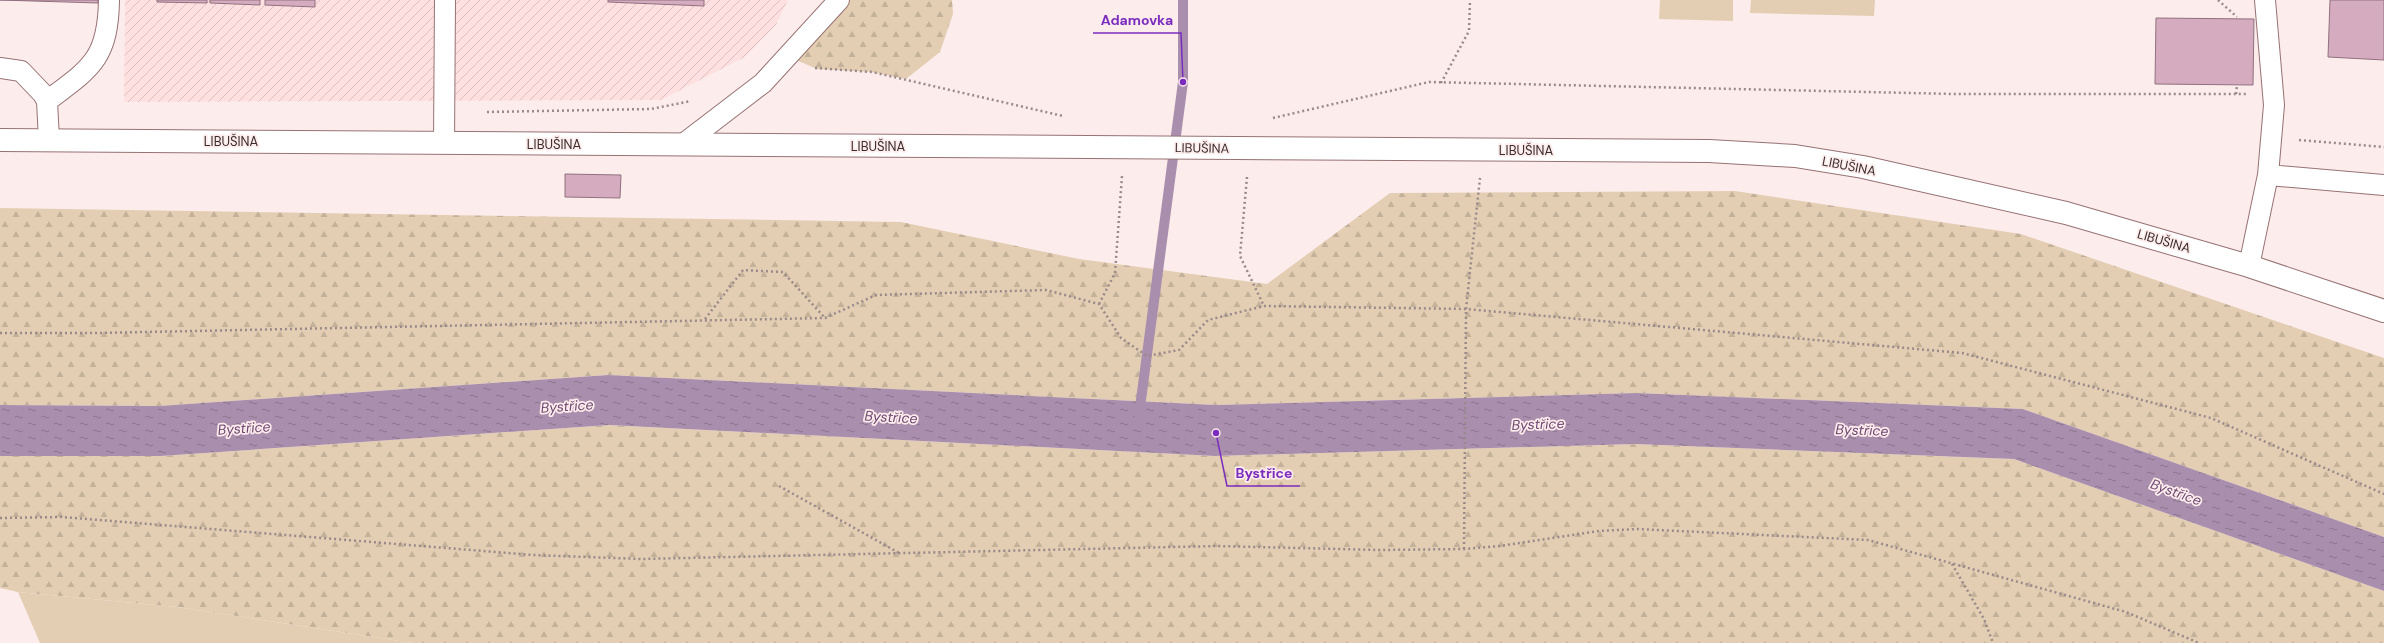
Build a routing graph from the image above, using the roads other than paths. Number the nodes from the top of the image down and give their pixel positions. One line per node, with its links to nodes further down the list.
1 (109, 0): 6 (lane)
2 (445, 0): 9 (lane)
3 (839, 0): 10 (lane)
4 (2266, 0): 11 (lane)
5 (0, 68): 6 (lane)
6 (47, 101): 8 (lane)
7 (0, 140): 8 (street, LIBUŠINA)
8 (49, 140): 9 (street, LIBUŠINA)
9 (444, 143): 10 (street, LIBUŠINA)
10 (682, 145): 13 (street, LIBUŠINA)
11 (2268, 176): 12 (lane); 13 (lane)
12 (2384, 185)
13 (2249, 266): 14 (street, LIBUŠINA)
14 (2384, 311)

